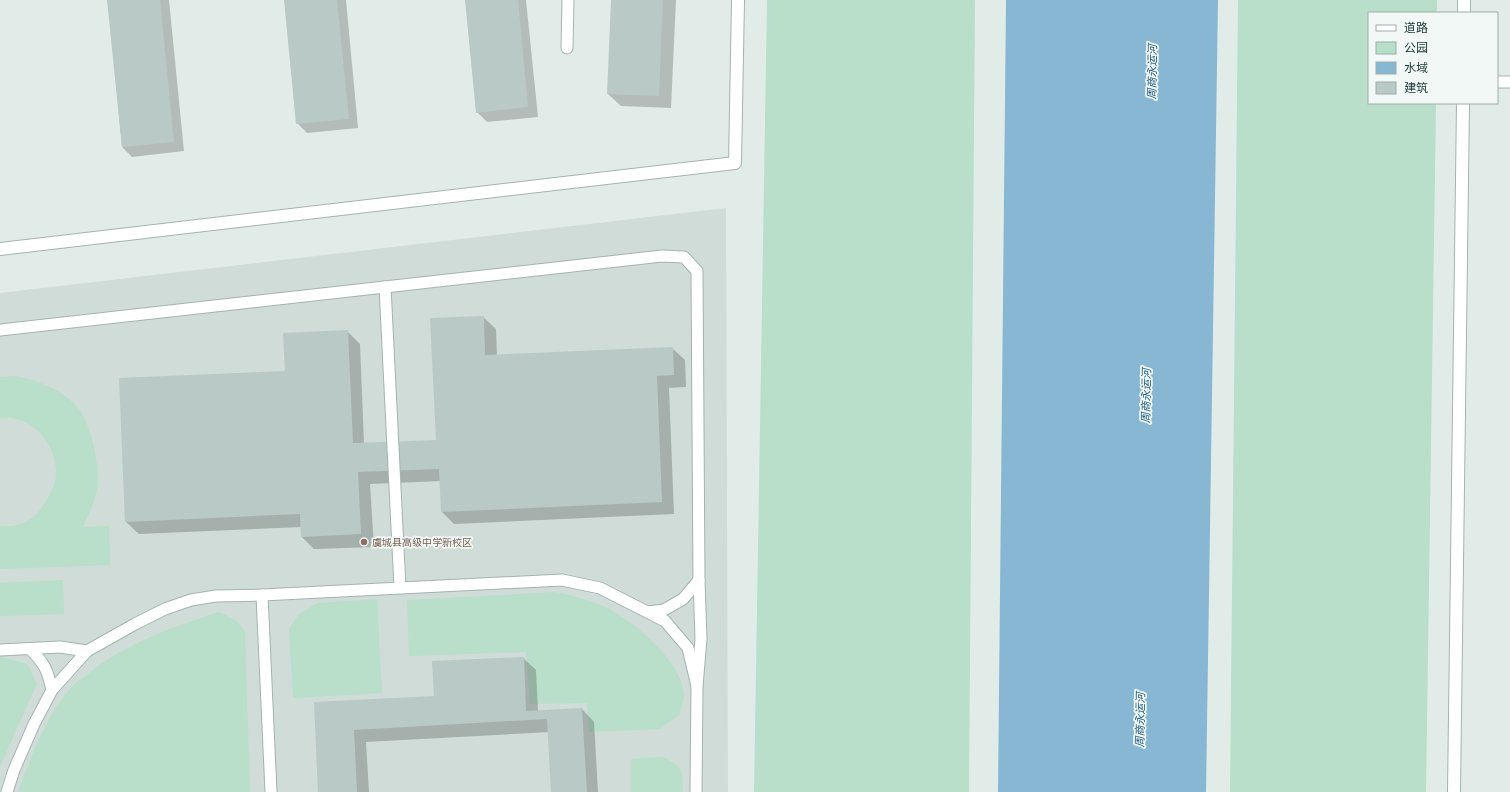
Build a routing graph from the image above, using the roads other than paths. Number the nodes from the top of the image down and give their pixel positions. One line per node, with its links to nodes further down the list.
1 (568, 0): 5 (lane)
2 (738, 0): 9 (street)
3 (1464, 0): 4 (street)
4 (1464, 12)
5 (567, 48)
6 (1498, 82): 7 (lane)
7 (1510, 82)
8 (1463, 104): 24 (street)
9 (0, 249)
10 (385, 287): 11 (lane); 12 (lane); 13 (lane)
11 (0, 330)
12 (699, 580): 15 (lane); 19 (lane)
13 (400, 588): 14 (lane); 15 (lane)
14 (262, 595): 18 (lane); 22 (lane)
15 (648, 612): 19 (lane)
16 (30, 649): 17 (lane); 18 (lane); 20 (lane)
17 (0, 650)
18 (87, 652): 20 (lane)
19 (697, 686): 23 (lane)
20 (52, 690): 21 (lane)
21 (7, 792)
22 (271, 792)
23 (696, 792)
24 (1454, 792)

